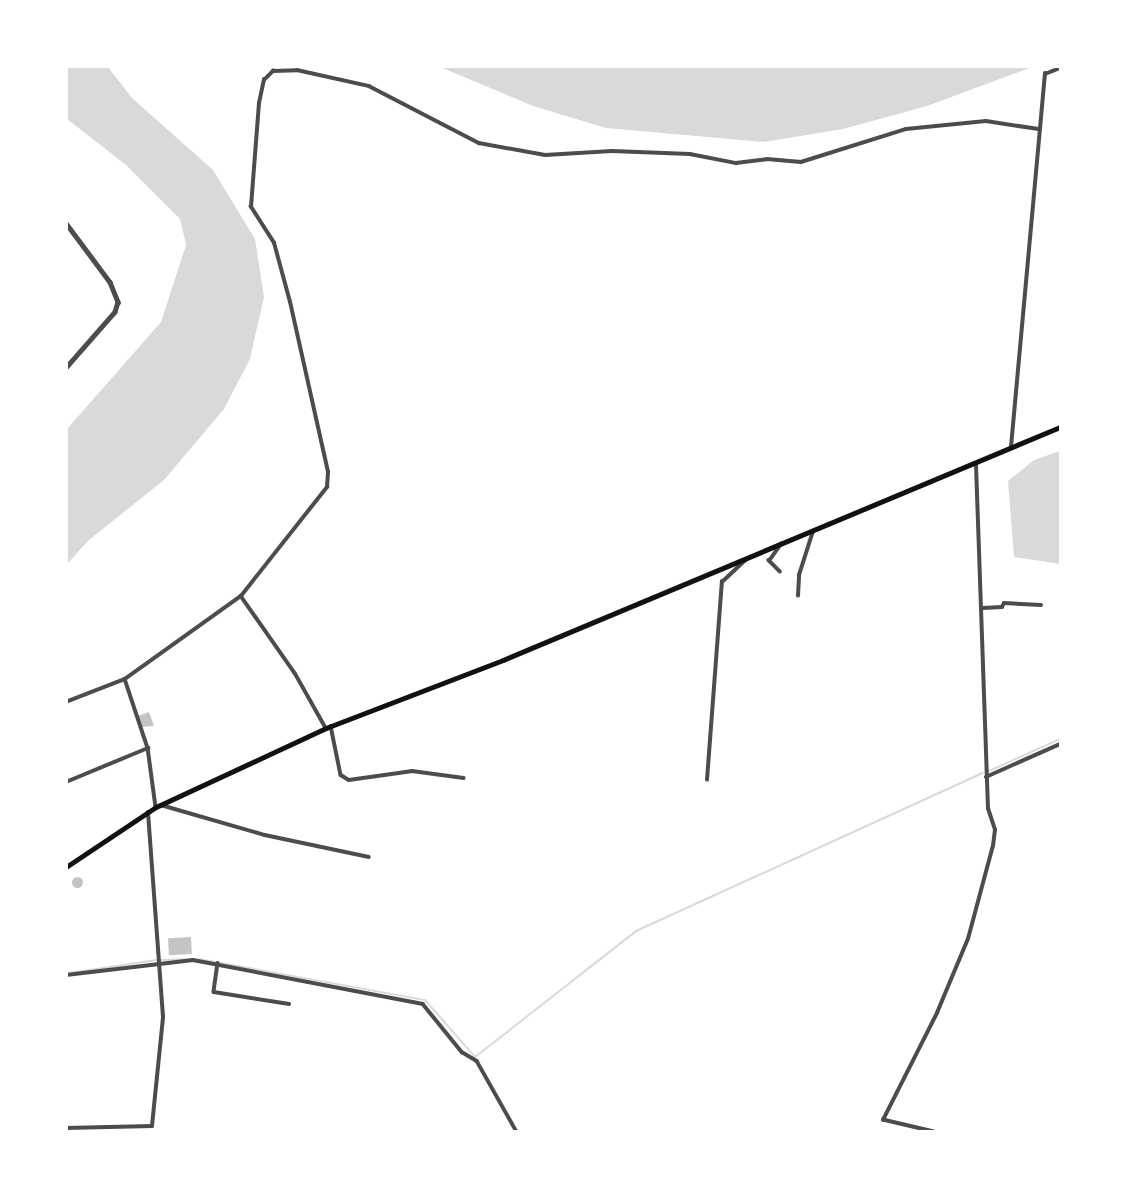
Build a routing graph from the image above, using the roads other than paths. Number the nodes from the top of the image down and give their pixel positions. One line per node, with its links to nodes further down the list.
1 (1060, 68): 2 (street)
2 (1038, 129): 6 (street); 12 (street)
3 (66, 223): 4 (street)
4 (66, 368)
5 (1060, 427): 6 (main road)
6 (1011, 447): 7 (main road)
7 (975, 464): 8 (main road); 15 (street)
8 (814, 530): 9 (main road); 13 (street)
9 (782, 542): 10 (main road); 11 (street)
10 (753, 554): 18 (main road); 23 (street)
11 (780, 572)
12 (241, 596): 16 (street); 18 (street)
13 (798, 596)
14 (1041, 605): 15 (street)
15 (983, 608): 21 (street)
16 (125, 679): 17 (street); 20 (street)
17 (66, 702)
18 (329, 727): 22 (street); 25 (main road)
19 (1060, 744): 21 (street)
20 (148, 748): 24 (street); 25 (street)
21 (986, 777): 37 (street)
22 (464, 778)
23 (707, 780)
24 (66, 782)
25 (159, 806): 26 (main road); 27 (street)
26 (148, 813): 28 (main road); 29 (street)
27 (369, 857)
28 (66, 867)
29 (159, 962): 30 (street); 31 (street); 33 (street)
30 (218, 962): 32 (street); 36 (street)
31 (66, 975)
32 (289, 1004)
33 (152, 1126): 34 (street); 35 (street)
34 (66, 1128)
35 (152, 1132)
36 (517, 1132)
37 (934, 1132)

